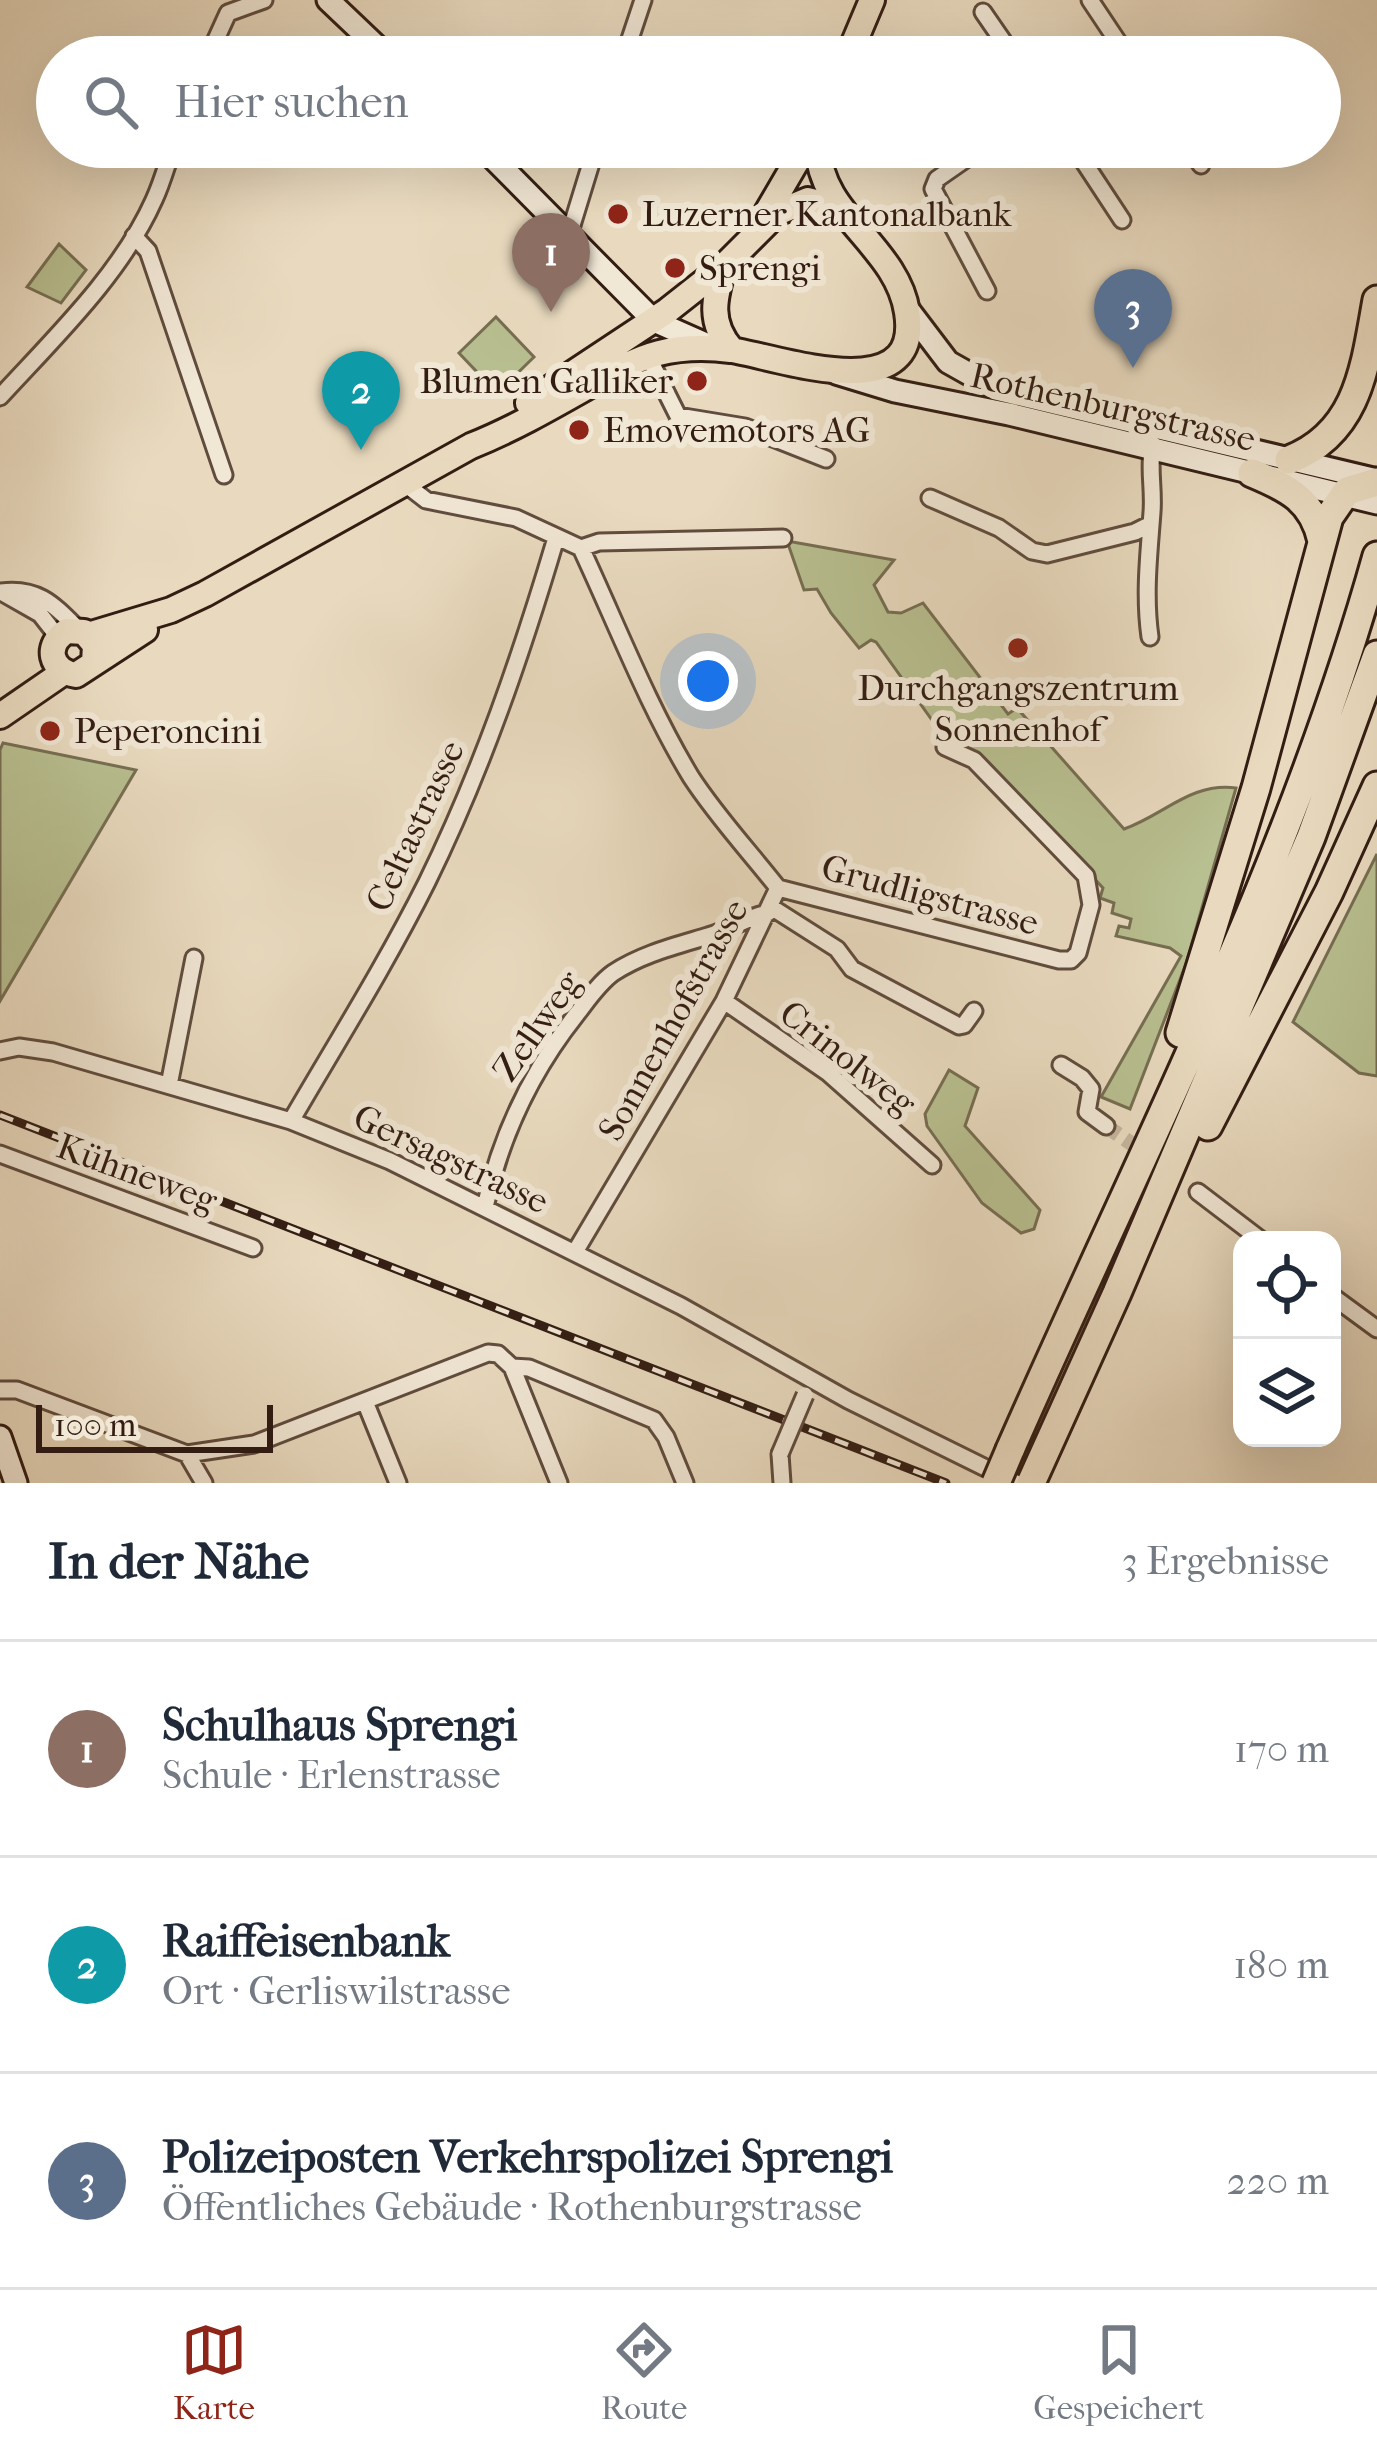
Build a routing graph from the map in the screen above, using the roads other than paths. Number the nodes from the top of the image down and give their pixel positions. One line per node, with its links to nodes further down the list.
1 (264, 0): 7 (street)
2 (328, 0): 8 (main road)
3 (643, 0): 9 (street)
4 (872, 0): 10 (main road)
5 (1090, 0): 12 (street)
6 (983, 12): 11 (street)
7 (218, 36)
8 (366, 36)
9 (631, 36)
10 (857, 36)
11 (1000, 36)
12 (1112, 36)
13 (165, 168): 24 (street)
14 (503, 168): 23 (main road)
15 (590, 168): 23 (street)
16 (793, 168): 22 (main road)
17 (820, 168): 20 (main road)
18 (953, 168): 26 (street)
19 (1089, 168): 21 (street)
20 (839, 208): 22 (main road); 28 (main road)
21 (1122, 220)
22 (759, 226): 25 (main road)
23 (569, 235): 29 (main road)
24 (134, 236): 33 (street); 39 (street)
25 (724, 266): 29 (main road); 30 (main road)
26 (986, 291)
27 (1377, 300): 37 (highway)
28 (907, 308): 32 (main road); 34 (main road, Rothenburgstrasse)
29 (654, 321): 30 (main road); 35 (main road)
30 (724, 349): 31 (main road); 32 (main road)
31 (647, 356): 35 (main road); 36 (street)
32 (836, 373): 34 (main road, Rothenburgstrasse)
33 (0, 397)
34 (1154, 438): 37 (main road, Rothenburgstrasse); 38 (main road, Rothenburgstrasse); 43 (street)
35 (471, 446): 40 (main road)
36 (826, 460)
37 (1289, 460): 41 (main road, Rothenburgstrasse)
38 (1252, 473): 41 (main road, Rothenburgstrasse); 46 (highway)
39 (224, 475)
40 (404, 483): 44 (street); 50 (main road)
41 (1364, 488): 46 (highway)
42 (931, 498): 43 (street)
43 (1149, 525): 51 (street)
44 (556, 538): 47 (street); 66 (street, Celtastrasse)
45 (783, 538): 47 (street)
46 (1322, 542): 78 (highway)
47 (581, 548): 58 (street, Sonnenhofstrasse)
48 (1377, 556): 78 (highway)
49 (0, 592): 52 (street)
50 (171, 610): 52 (main road); 52 (main road)
51 (1150, 637)
52 (68, 646): 54 (main road); 55 (main road)
53 (1377, 655): 70 (highway)
54 (0, 699)
55 (0, 716)
56 (945, 747): 58 (street, Grudligstrasse)
57 (1377, 786): 70 (highway)
58 (778, 888): 59 (street, Sonnenhofstrasse)
59 (770, 910): 61 (street, Sonnenhofstrasse); 62 (street); 72 (street, Zellweg)
60 (194, 958): 65 (street)
61 (724, 1001): 69 (street, Crinolweg); 75 (street, Sonnenhofstrasse)
62 (974, 1011)
63 (0, 1051): 65 (street, Gersagstrasse)
64 (1061, 1065): 67 (street)
65 (169, 1085): 66 (street, Gersagstrasse)
66 (291, 1121): 72 (street, Gersagstrasse)
67 (1106, 1126)
68 (0, 1154): 74 (street, Kühneweg)
69 (932, 1165)
70 (1164, 1185): 85 (highway)
71 (1198, 1192): 73 (street)
72 (484, 1207): 75 (street, Gersagstrasse)
73 (1250, 1231)
74 (253, 1248)
75 (575, 1252): 80 (street, Gersagstrasse)
76 (1341, 1303): 77 (street)
77 (1377, 1329)
78 (1060, 1337): 92 (highway, bridge)
79 (512, 1367): 82 (street); 89 (street); 90 (street)
80 (809, 1388): 91 (street, bridge); 93 (street, Gersagstrasse)
81 (0, 1390): 84 (street)
82 (366, 1404): 84 (street); 88 (street)
83 (0, 1437): 86 (main road)
84 (188, 1454): 87 (street)
85 (1035, 1472)
86 (16, 1483)
87 (203, 1483)
88 (398, 1483)
89 (559, 1483)
90 (685, 1483)
91 (782, 1483)
92 (996, 1483)
93 (1016, 1483)

